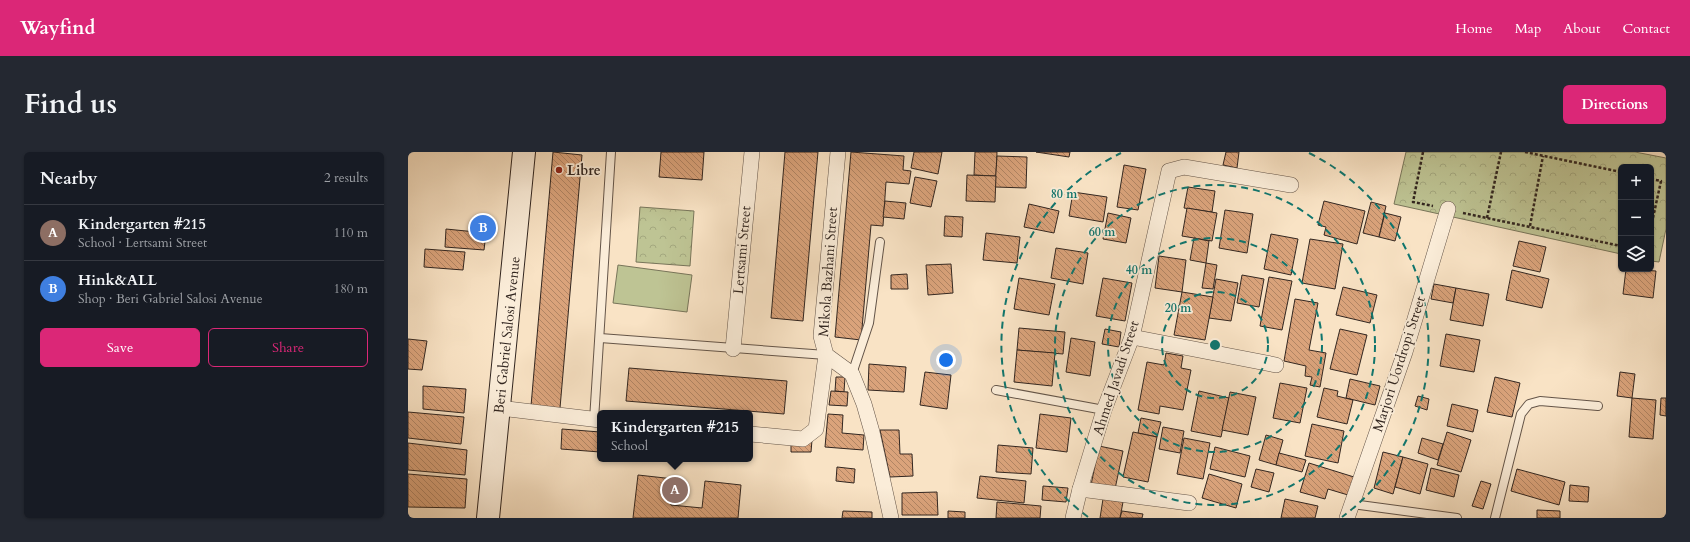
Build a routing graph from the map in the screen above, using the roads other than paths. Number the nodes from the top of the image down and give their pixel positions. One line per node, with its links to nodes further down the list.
1 (524, 152): 16 (main road, Beri Gabriel Salosi Avenue)
2 (611, 152): 9 (lane)
3 (752, 152): 10 (street, Lertsami Street)
4 (838, 152): 11 (street, Mikola Bazhani Street)
5 (1291, 185): 8 (street, Ahmed Javadi Street)
6 (1448, 209): 23 (street, Marjori Uordropi Street)
7 (880, 242): 13 (lane)
8 (1132, 337): 12 (street); 18 (street, Ahmed Javadi Street)
9 (600, 338): 10 (lane); 17 (lane)
10 (733, 349): 11 (lane)
11 (826, 355): 13 (street, Mikola Bazhani Street); 20 (street)
12 (1276, 365)
13 (852, 374): 25 (street)
14 (996, 390): 18 (lane)
15 (1598, 406): 29 (lane)
16 (500, 408): 19 (street); 24 (main road, Beri Gabriel Salosi Avenue)
17 (597, 410)
18 (1104, 410): 21 (street, Ahmed Javadi Street)
19 (597, 420)
20 (753, 434)
21 (1080, 489): 22 (street); 26 (street, Ahmed Javadi Street)
22 (1189, 503)
23 (1352, 504): 27 (street, Marjori Uordropi Street); 28 (lane)
24 (488, 518)
25 (891, 518)
26 (1073, 518)
27 (1347, 518)
28 (1457, 518)
29 (1496, 518)

